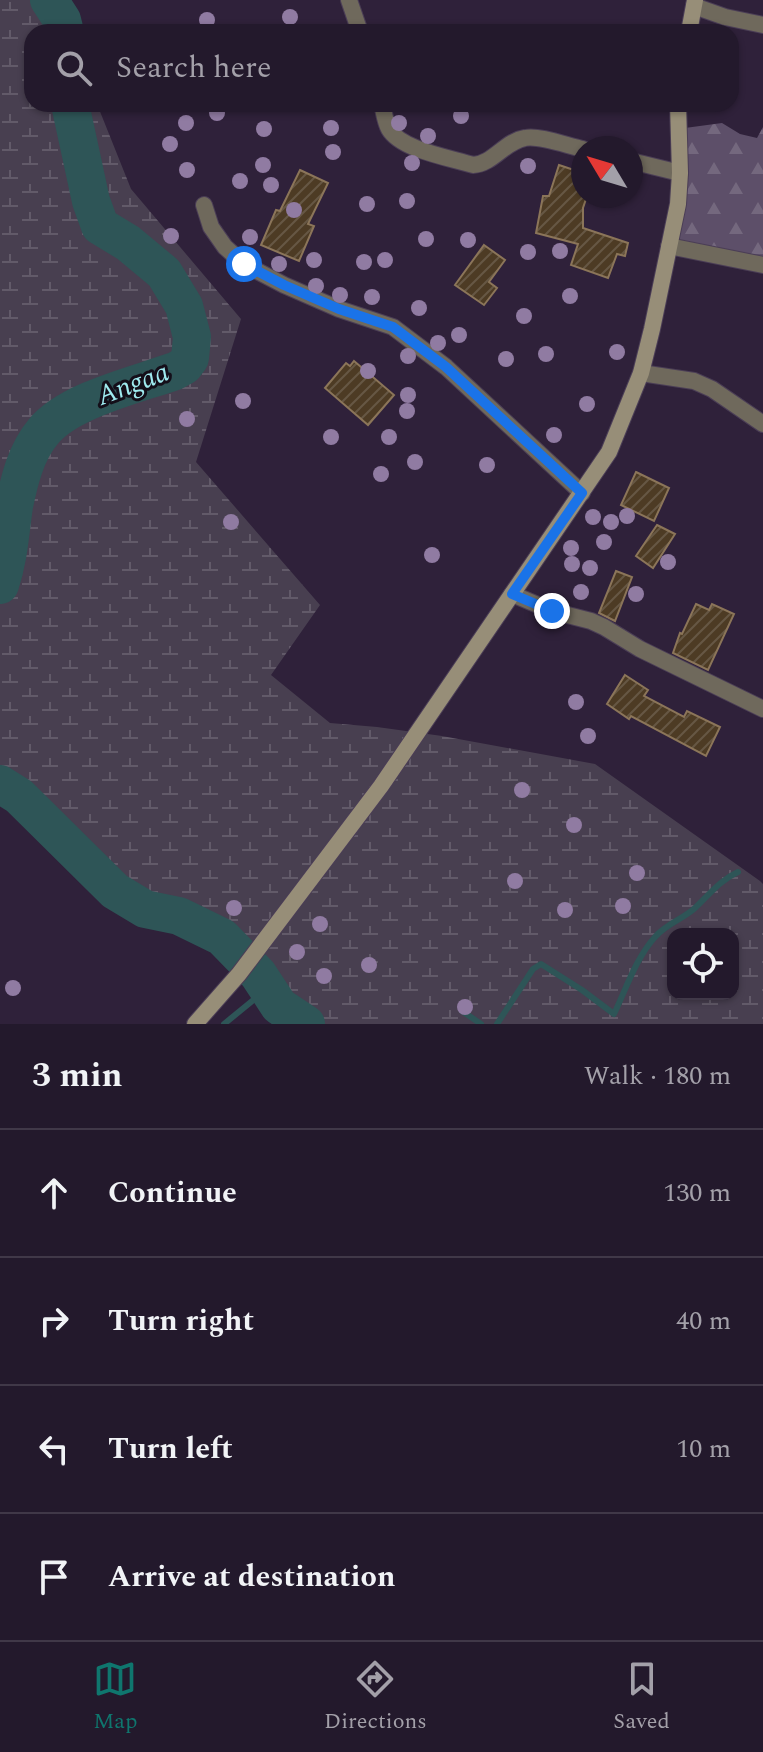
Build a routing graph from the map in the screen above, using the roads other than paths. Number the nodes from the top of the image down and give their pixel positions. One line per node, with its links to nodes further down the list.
1 (349, 0): 3 (street)
2 (694, 3): 4 (street); 5 (street)
3 (357, 24)
4 (690, 24)
5 (763, 25)
6 (384, 112): 8 (street)
7 (678, 112): 10 (street)
8 (571, 146)
9 (643, 164): 10 (street)
10 (680, 173): 12 (street)
11 (204, 205): 16 (street)
12 (669, 246): 13 (street); 14 (street)
13 (763, 265)
14 (641, 373): 15 (street); 16 (street)
15 (763, 424)
16 (582, 493): 17 (street)
17 (512, 594): 18 (street); 19 (street)
18 (763, 709)
19 (195, 1024)

